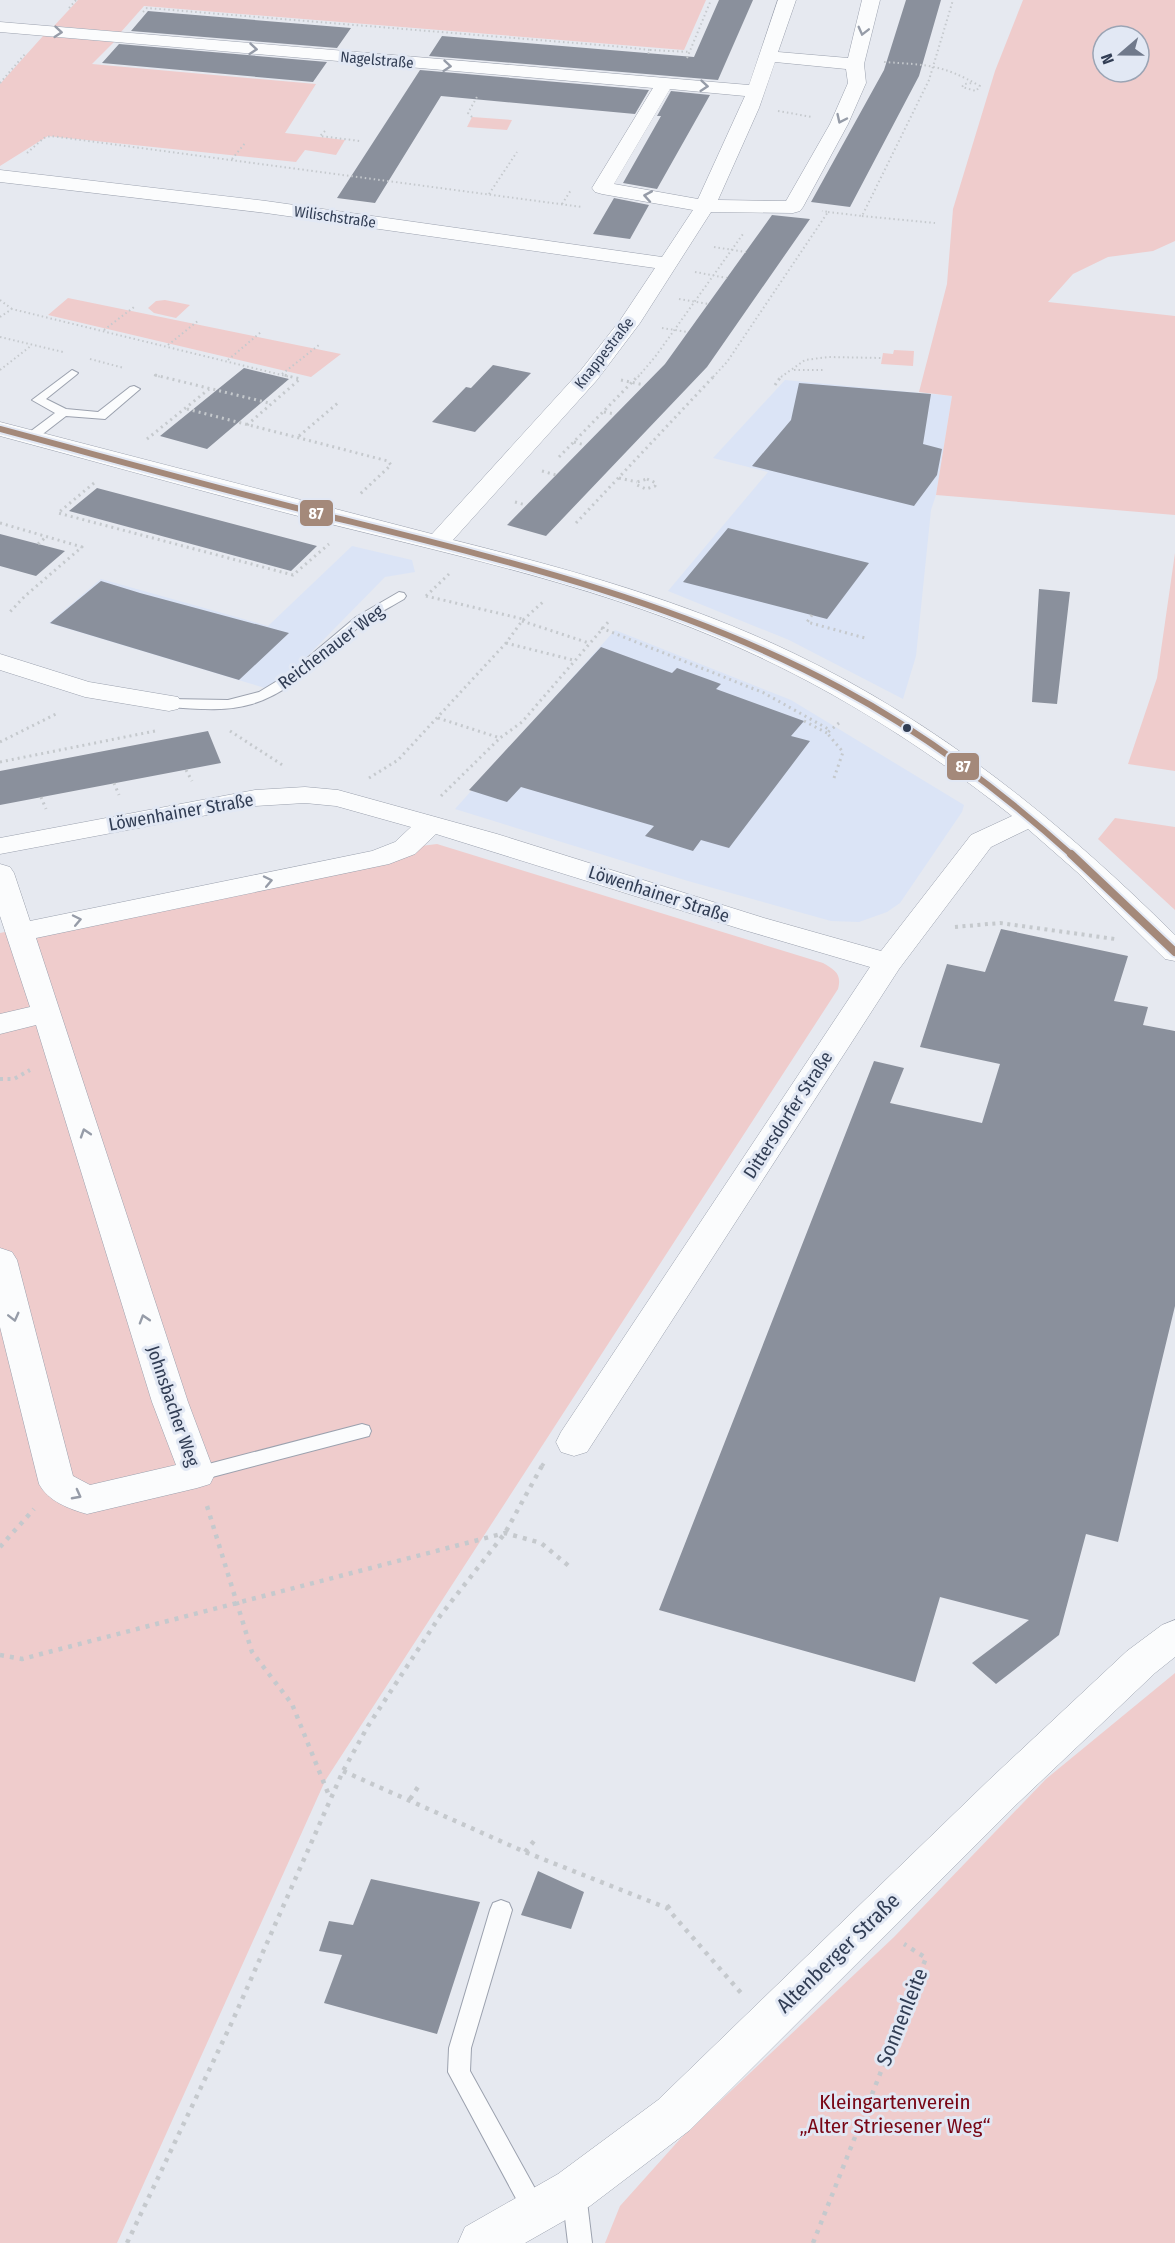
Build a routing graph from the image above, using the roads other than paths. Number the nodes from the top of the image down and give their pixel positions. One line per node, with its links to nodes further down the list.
1 (787, 0): 4 (street, Knappestraße)
2 (870, 0): 5 (street, one-way to 5)
3 (0, 27): 6 (street, Nagelstraße, one-way to 6)
4 (768, 56): 5 (street); 7 (street, Knappestraße)
5 (855, 63): 9 (street, one-way to 9)
6 (670, 83): 7 (street, Nagelstraße, one-way to 7); 9 (street, one-way to 6)
7 (752, 99): 9 (street, Knappestraße)
8 (0, 176): 10 (street, Wilischstraße)
9 (705, 206): 10 (street, Knappestraße)
10 (668, 264): 16 (street, Knappestraße)
11 (72, 373): 13 (lane)
12 (134, 388): 13 (lane)
13 (63, 412): 15 (lane)
14 (0, 429): 15 (street)
15 (31, 437): 16 (street)
16 (438, 542): 20 (street)
17 (399, 596): 19 (lane, Reichenauer Weg)
18 (0, 662): 19 (street, Reichenauer Weg)
19 (169, 703)
20 (1031, 817): 25 (street); 26 (street, Dittersdorfer Straße)
21 (424, 821): 22 (street, Löwenhainer Straße); 24 (street, one-way to 21); 26 (street, Löwenhainer Straße)
22 (0, 846)
23 (0, 873): 24 (street, Johnsbacher Weg)
24 (19, 932): 27 (street, Johnsbacher Weg)
25 (1175, 952)
26 (888, 962): 31 (street, Dittersdorfer Straße)
27 (47, 1013): 28 (street); 32 (street, Johnsbacher Weg, one-way to 27)
28 (0, 1024)
29 (0, 1260): 32 (street, Johnsbacher Weg, one-way to 32)
30 (362, 1431): 32 (lane)
31 (574, 1442)
32 (197, 1474)
33 (1175, 1636): 35 (street, Altenberger Straße)
34 (501, 1910): 36 (lane)
35 (574, 2190): 36 (street, Altenberger Straße); 38 (lane)
36 (535, 2212): 37 (street, Altenberger Straße)
37 (480, 2243)
38 (580, 2243)

